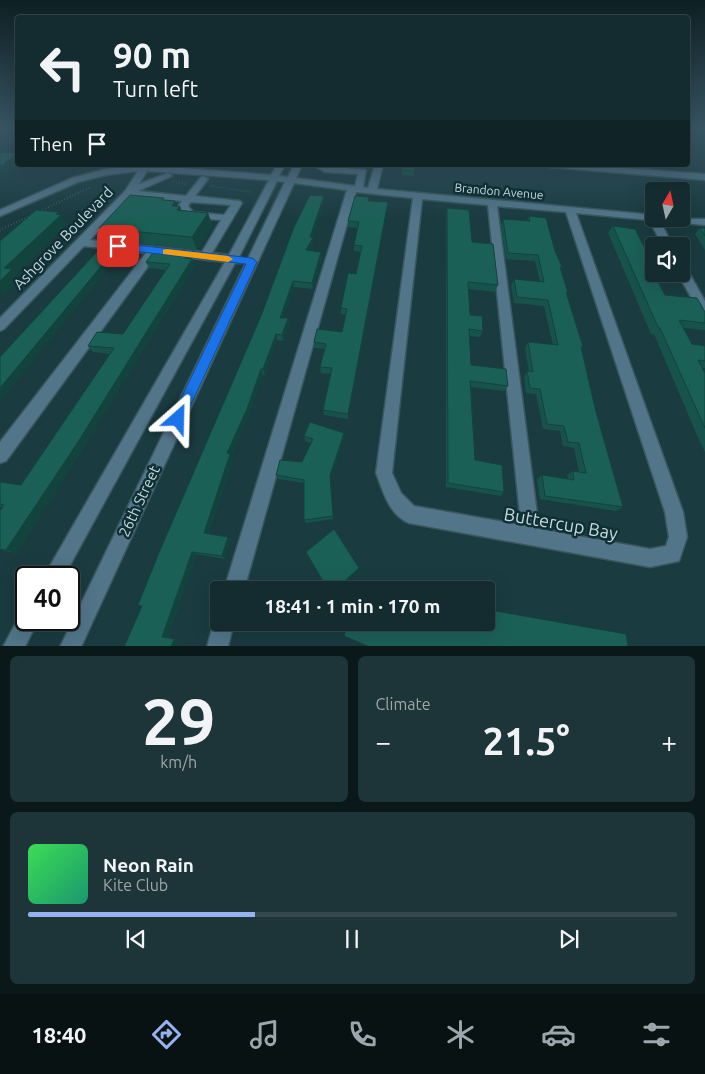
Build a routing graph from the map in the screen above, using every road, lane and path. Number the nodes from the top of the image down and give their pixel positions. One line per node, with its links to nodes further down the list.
1 (279, 167): 10 (street)
2 (297, 167): 11 (street, 26th Street)
3 (321, 167): 12 (street)
4 (378, 167): 13 (street)
5 (576, 167): 8 (street)
6 (142, 171): 7 (street); 10 (street); 14 (street, Ashgrove Boulevard); 19 (street); 23 (street)
7 (168, 176): 9 (street); 14 (street)
8 (705, 177)
9 (204, 179): 10 (street); 16 (street)
10 (271, 182): 11 (street, Brandon Avenue); 28 (street)
11 (289, 184): 12 (street, Brandon Avenue); 29 (street, 26th Street)
12 (350, 189): 13 (street, Brandon Avenue); 36 (street)
13 (372, 191): 15 (street, Brandon Avenue)
14 (130, 192): 16 (street); 25 (street, Ashgrove Boulevard)
15 (418, 196): 17 (street, Brandon Avenue); 34 (street, Buttercup Bay)
16 (189, 198): 21 (street); 21 (street)
17 (492, 203): 18 (street, Brandon Avenue); 34 (street)
18 (570, 210): 20 (street, Brandon Avenue); 34 (street, Buttercup Bay)
19 (0, 213)
20 (645, 217)
21 (227, 218): 27 (street)
22 (690, 221): 24 (street, Brandon Avenue)
23 (0, 222)
24 (705, 222)
25 (81, 242): 26 (street); 32 (street, Ashgrove Boulevard)
26 (154, 250): 27 (street); 33 (street)
27 (205, 256): 28 (street)
28 (232, 259): 29 (street); 35 (street)
29 (252, 262): 40 (street, 26th Street)
30 (688, 282): 31 (street)
31 (705, 312)
32 (0, 326)
33 (0, 455)
34 (531, 536)
35 (59, 566)
36 (237, 581)
37 (22, 631): 39 (street)
38 (221, 631): 41 (street)
39 (13, 646)
40 (70, 646)
41 (217, 646)

